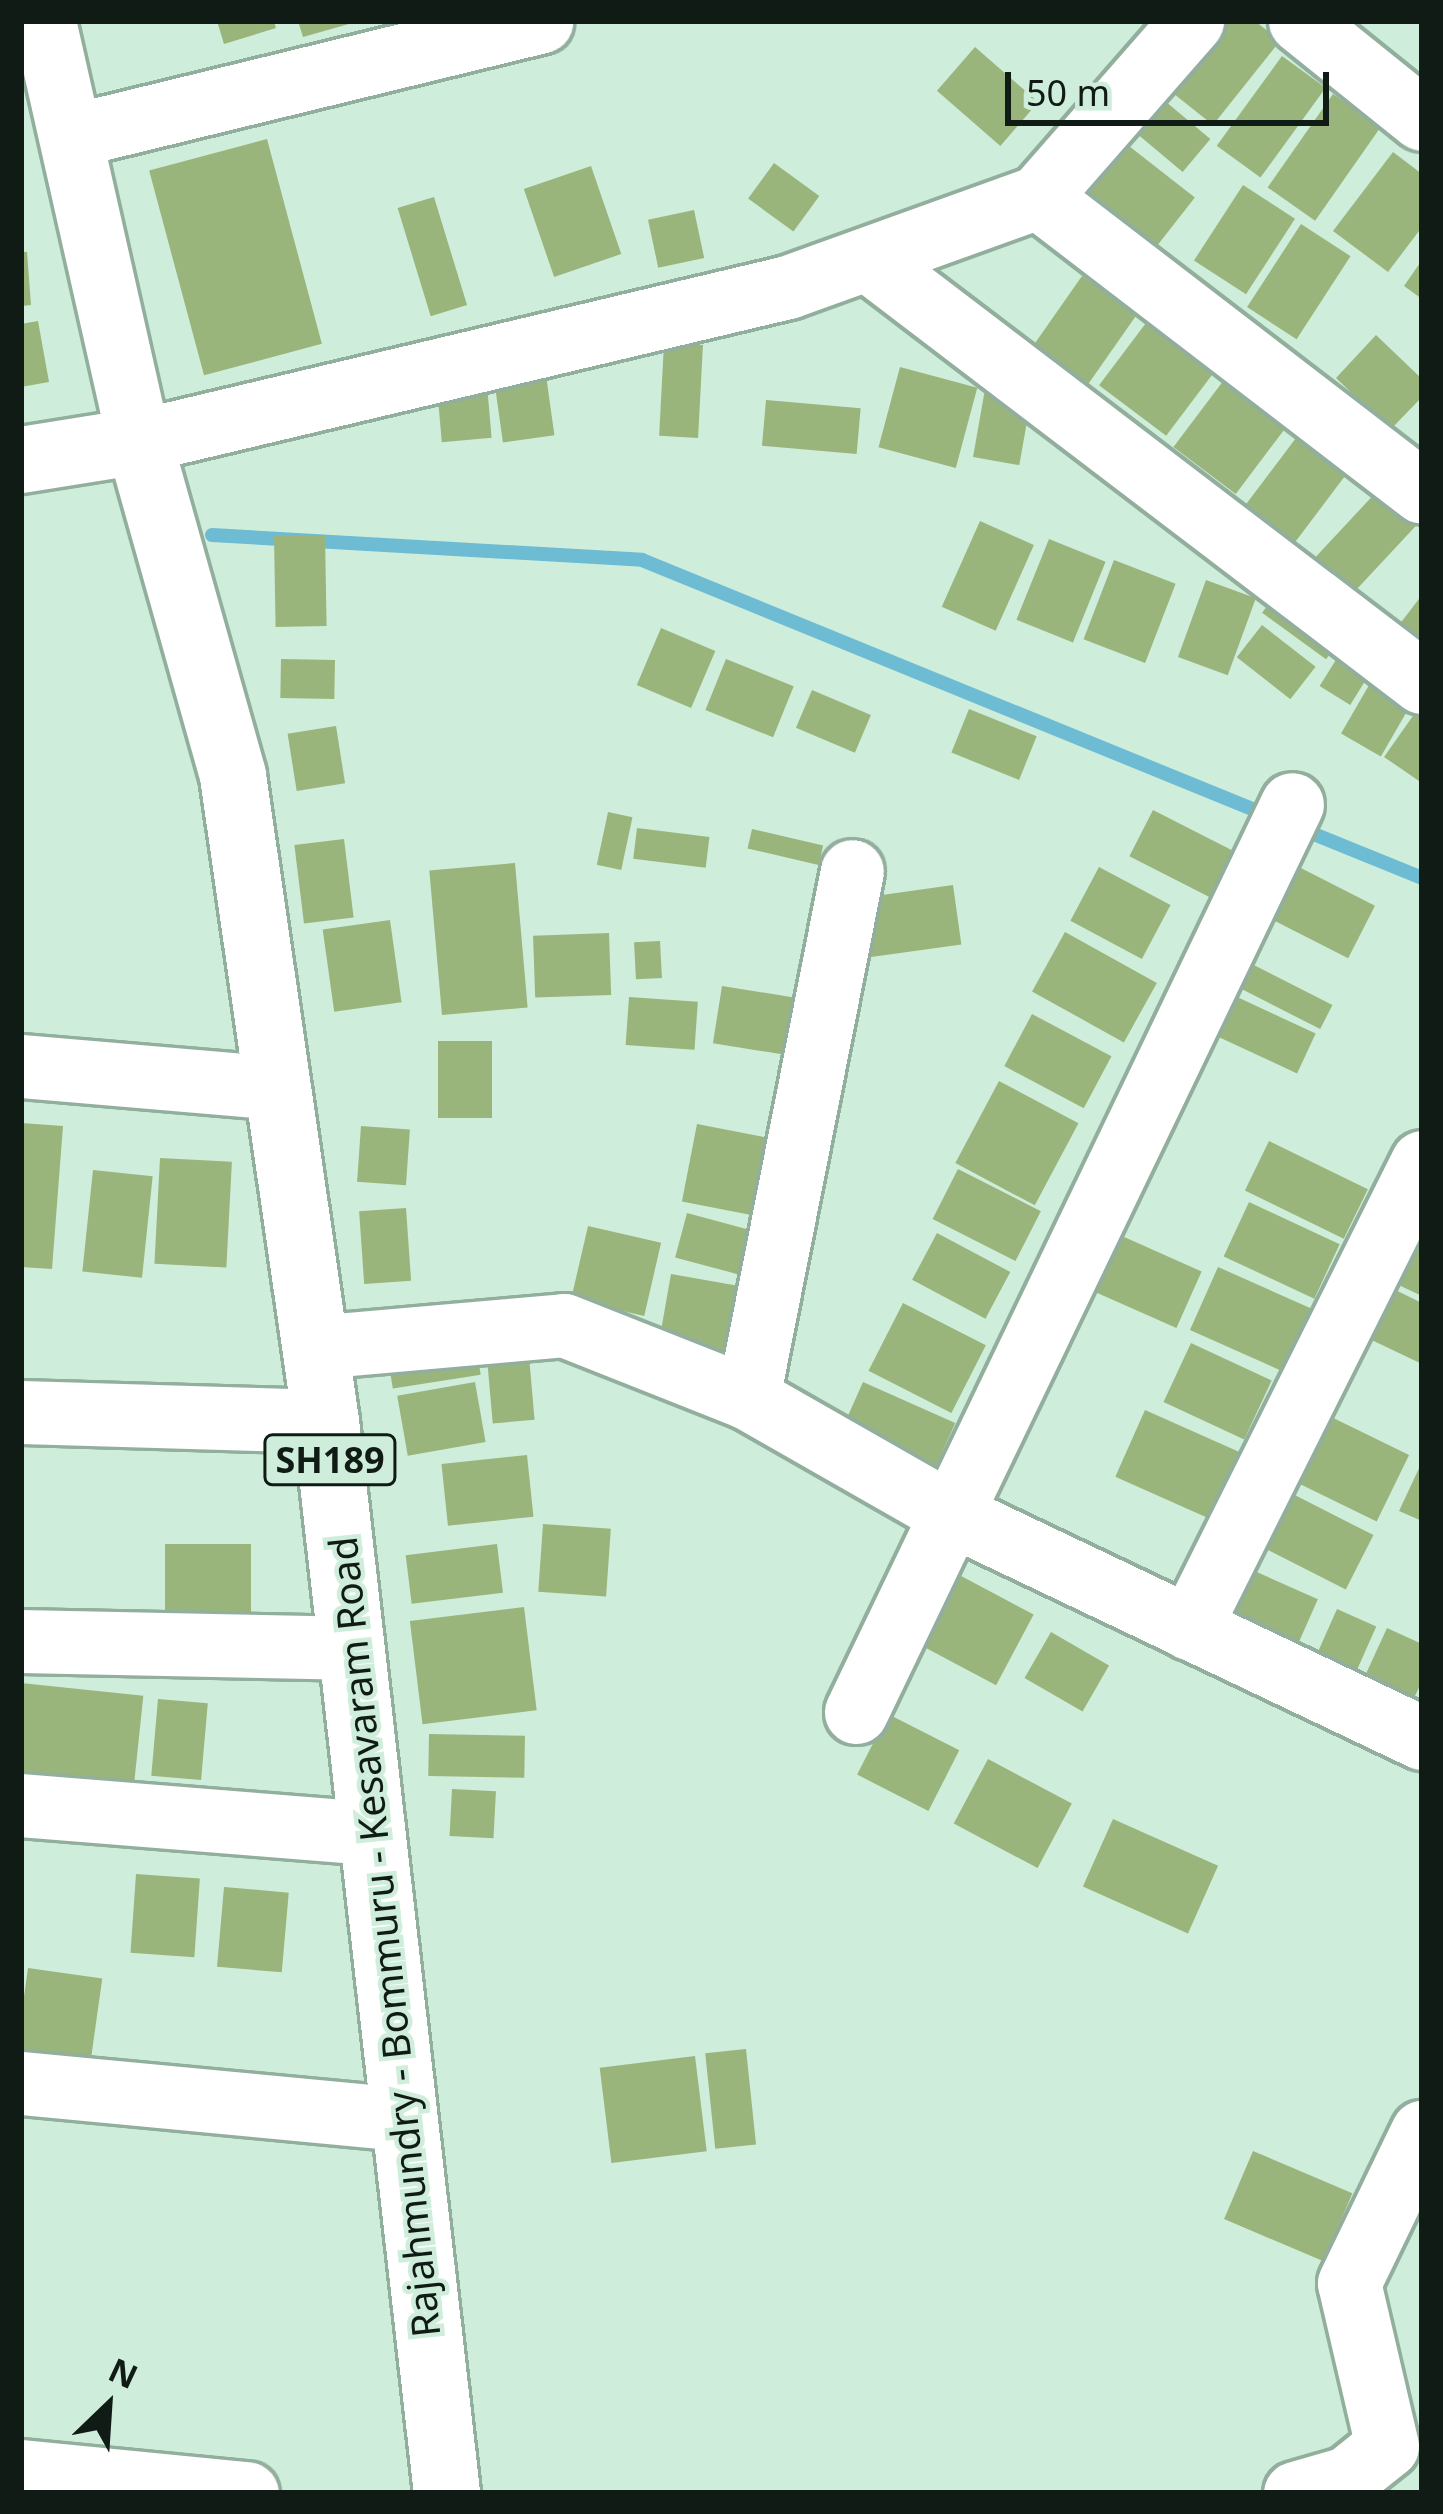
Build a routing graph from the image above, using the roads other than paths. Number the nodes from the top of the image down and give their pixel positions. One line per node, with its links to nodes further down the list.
1 (44, 21): 6 (street)
2 (541, 21): 6 (street)
3 (1192, 21): 7 (street)
4 (1300, 21): 5 (street)
5 (1422, 119)
6 (75, 135): 9 (street)
7 (1039, 196): 8 (street); 11 (street)
8 (867, 259): 9 (street); 12 (street)
9 (139, 441): 10 (main road); 16 (main road, Rajahmundry - Bommuru - Kesavaram Road / SH189)
10 (21, 460)
11 (1422, 492)
12 (1422, 682)
13 (1292, 804): 22 (street)
14 (852, 871): 19 (street)
15 (21, 1066): 16 (street)
16 (278, 1088): 18 (main road, Rajahmundry - Bommuru - Kesavaram Road / SH189)
17 (1422, 1162): 23 (street)
18 (315, 1346): 19 (street); 21 (main road, Rajahmundry - Bommuru - Kesavaram Road / SH189)
19 (748, 1398): 22 (street)
20 (21, 1412): 21 (street)
21 (326, 1420): 25 (main road, Rajahmundry - Bommuru - Kesavaram Road / SH189)
22 (951, 1514): 23 (street); 26 (street)
23 (1189, 1628): 27 (street)
24 (21, 1641): 25 (street)
25 (350, 1648): 29 (main road, Rajahmundry - Bommuru - Kesavaram Road / SH189)
26 (856, 1712)
27 (1422, 1738)
28 (21, 1805): 29 (street)
29 (370, 1833): 31 (main road, Rajahmundry - Bommuru - Kesavaram Road / SH189)
30 (21, 2083): 31 (street)
31 (403, 2119): 37 (main road, Rajahmundry - Bommuru - Kesavaram Road / SH189)
32 (1422, 2132): 33 (street)
33 (1404, 2455): 38 (street)
34 (21, 2471): 35 (street)
35 (96, 2486): 36 (street)
36 (247, 2493)
37 (447, 2493)
38 (1295, 2493)

